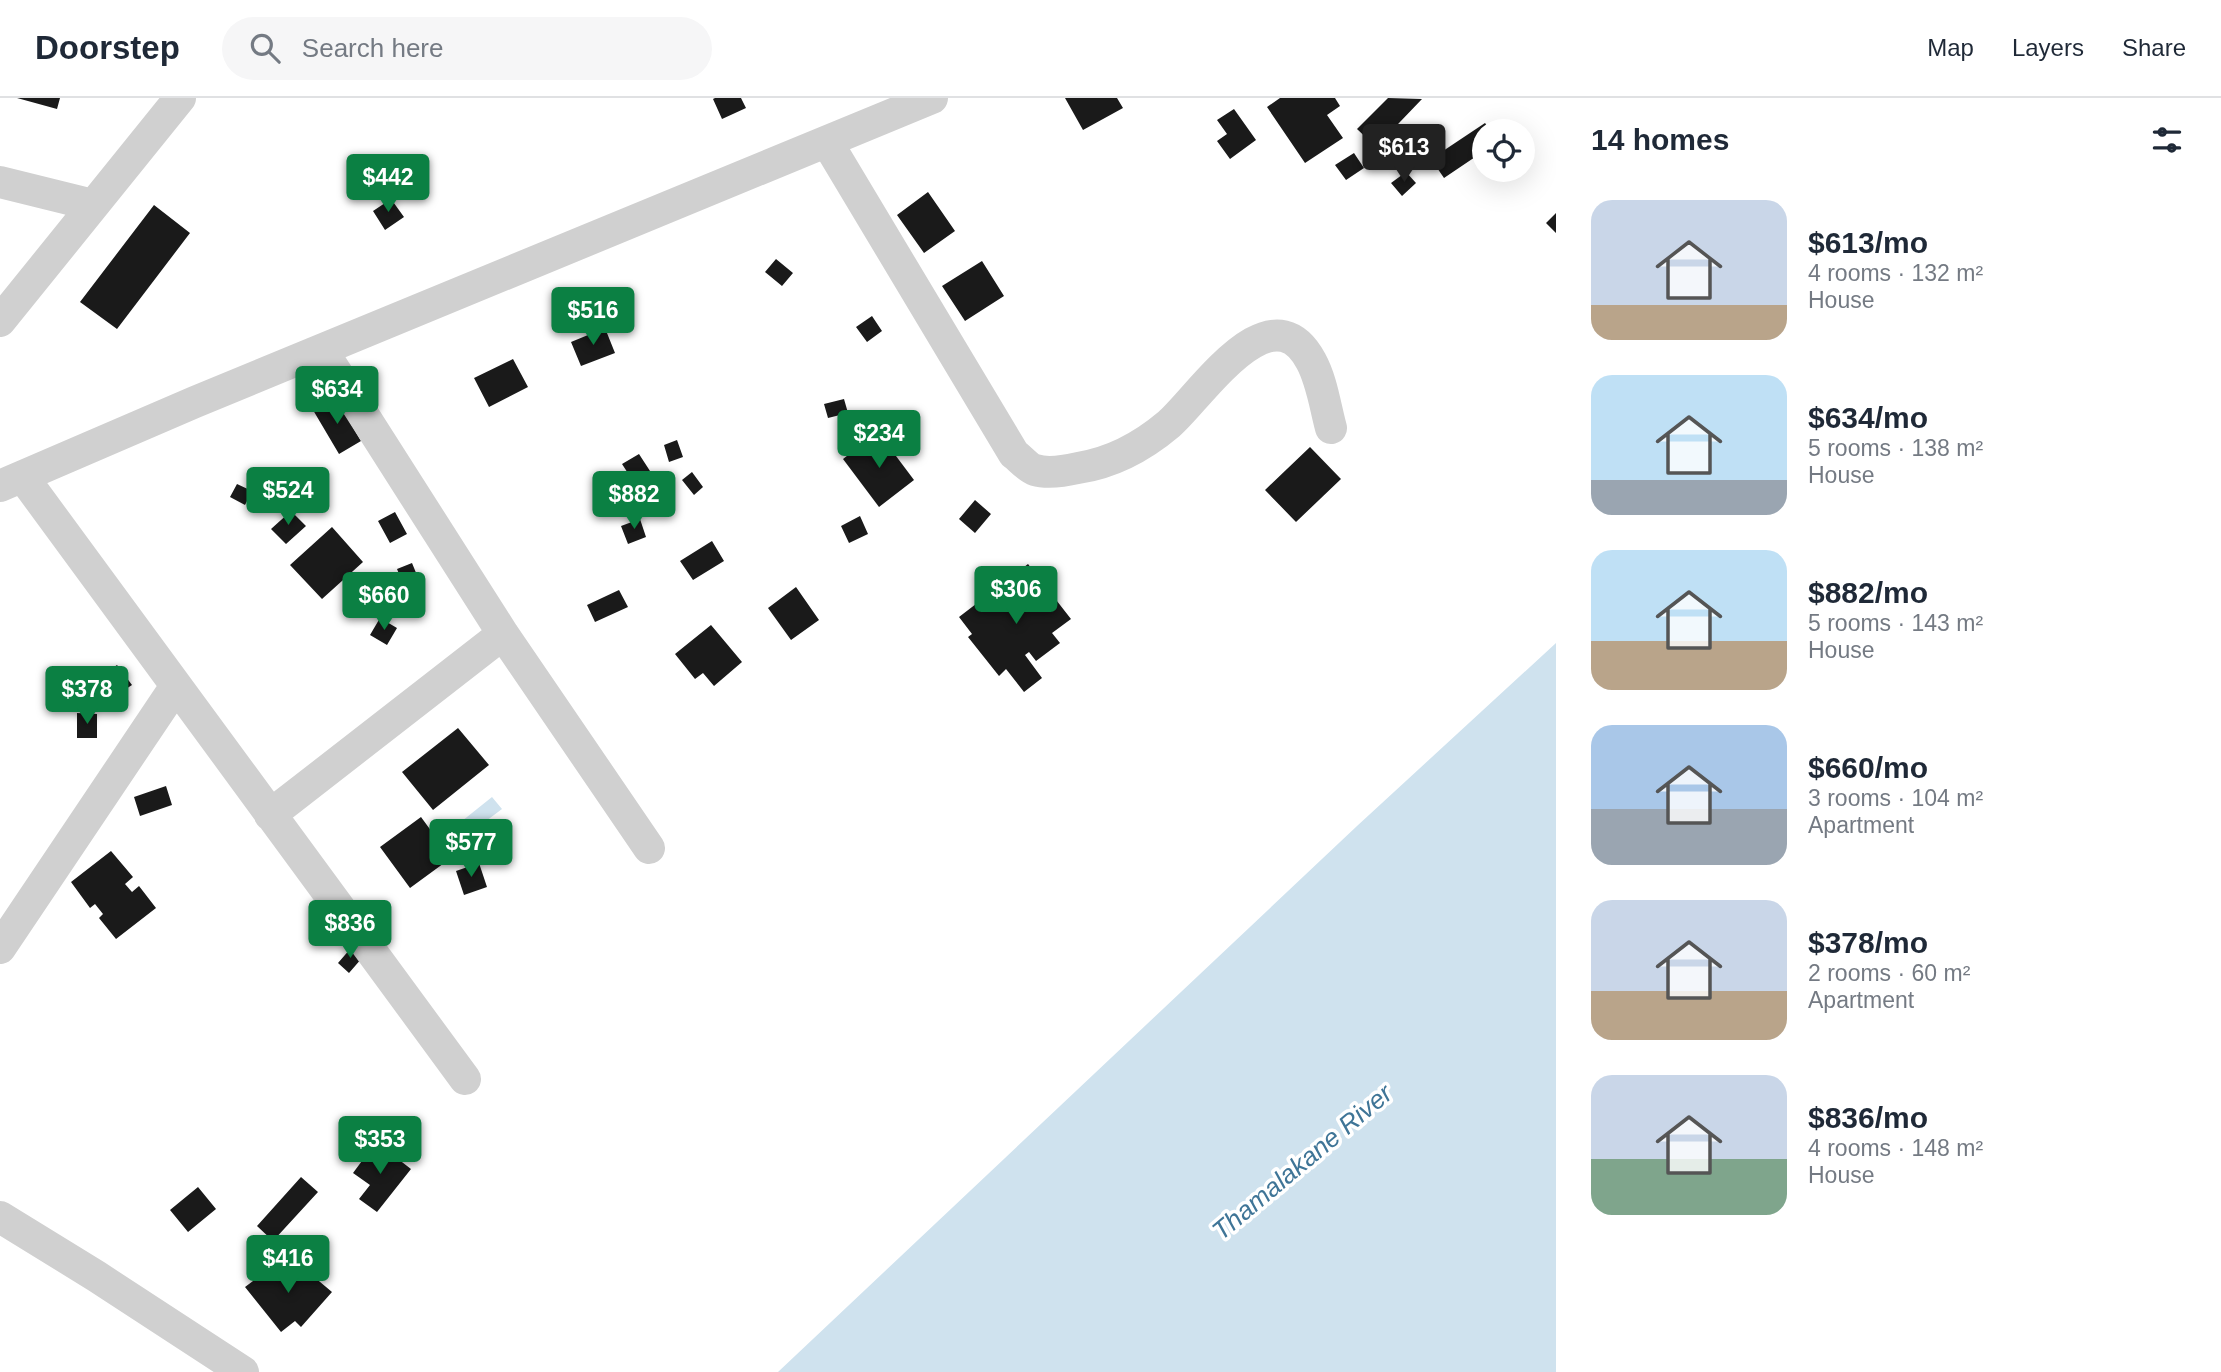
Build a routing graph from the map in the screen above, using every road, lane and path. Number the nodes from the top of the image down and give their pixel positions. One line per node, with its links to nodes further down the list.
1 (932, 98): 3 (street)
2 (176, 100): 5 (street)
3 (827, 142): 7 (street); 8 (street)
4 (0, 182): 5 (street)
5 (93, 205): 6 (street)
6 (0, 321)
7 (322, 350): 9 (street); 10 (street)
8 (1331, 428)
9 (12, 481): 11 (street)
10 (503, 634): 12 (street); 13 (street)
11 (176, 686): 12 (street); 14 (street)
12 (270, 815): 15 (street)
13 (649, 848)
14 (0, 948)
15 (466, 1079)
16 (0, 1217): 17 (street)
17 (243, 1372)

